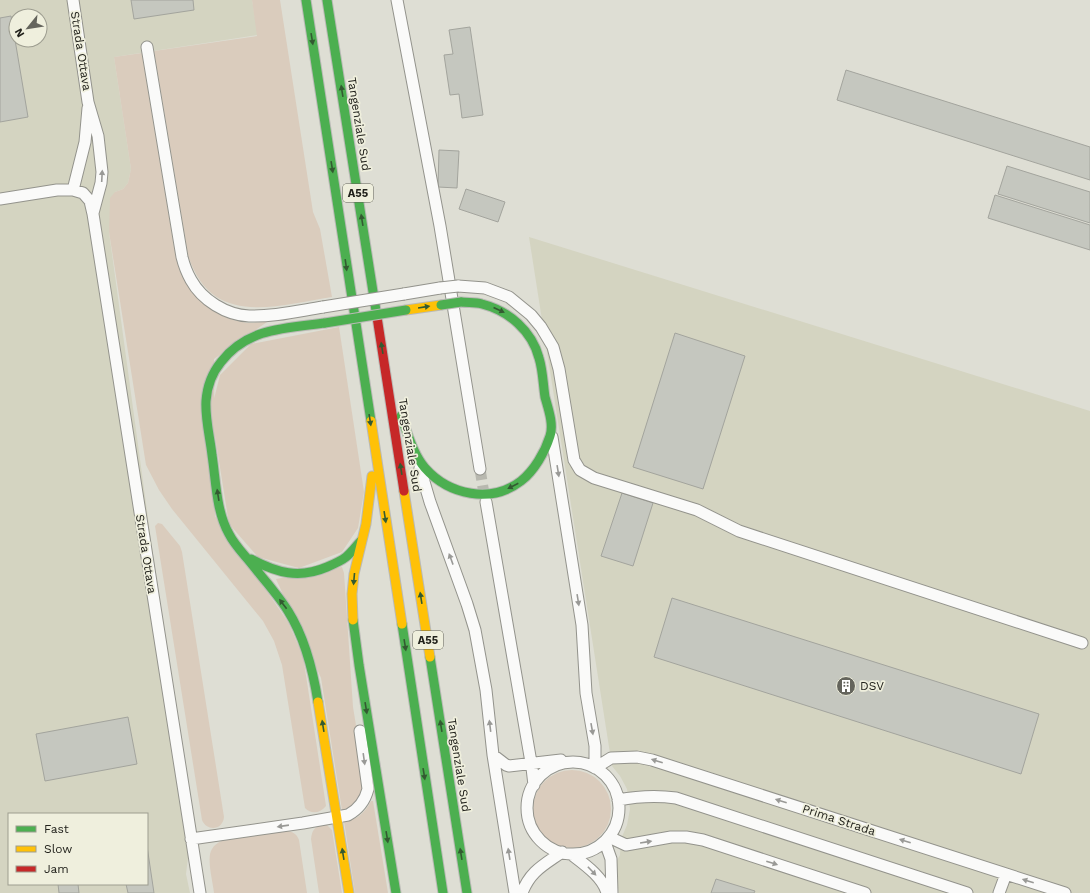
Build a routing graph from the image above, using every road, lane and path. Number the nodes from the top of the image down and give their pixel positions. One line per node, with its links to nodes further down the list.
1 (73, 0): 6 (street, Strada Ottava)
2 (306, 0): 12 (highway, A55, one-way to 12)
3 (327, 0): 10 (highway, Tangenziale Sud / A55, one-way to 3)
4 (397, 0): 14 (street)
5 (146, 47): 18 (street, bridge)
6 (88, 102): 7 (street, Strada Ottava); 9 (street, Strada Ottava, one-way to 6)
7 (78, 191): 8 (street); 9 (street, Strada Ottava)
8 (0, 199)
9 (93, 214): 28 (street, Strada Ottava)
10 (388, 387): 13 (highway); 36 (highway, Tangenziale Sud / A55, one-way to 10)
11 (552, 433): 13 (highway, one-way to 13); 17 (highway, one-way to 11, bridge); 22 (street, one-way to 22)
12 (375, 450): 16 (highway); 35 (highway, A55, one-way to 35)
13 (416, 454): 20 (street, one-way to 13)
14 (480, 469)
15 (486, 502): 23 (street)
16 (361, 541): 17 (highway); 19 (highway, one-way to 19)
17 (246, 557): 27 (highway, one-way to 17)
18 (1082, 643)
19 (359, 665): 27 (street, one-way to 27); 34 (highway, one-way to 34)
20 (493, 755): 23 (street); 37 (street, one-way to 20)
21 (559, 760): 22 (street, Prima Strada); 23 (street); 24 (street)
22 (595, 763): 24 (street); 26 (street); 31 (street, Prima Strada, one-way to 22)
23 (531, 764): 25 (street)
24 (583, 764): 25 (street)
25 (534, 785): 30 (street)
26 (618, 800): 29 (street); 42 (street)
27 (337, 816): 28 (street, one-way to 28); 33 (highway, one-way to 27)
28 (192, 839): 32 (street, Strada Ottava)
29 (607, 839): 30 (street); 40 (street); 41 (street, one-way to 41)
30 (566, 853): 38 (street); 39 (street, one-way to 39)
31 (1006, 874): 43 (street); 44 (street, Prima Strada, one-way to 31)
32 (200, 893)
33 (349, 893)
34 (396, 893)
35 (443, 893)
36 (467, 893)
37 (514, 893)
38 (522, 893)
39 (607, 893)
40 (612, 893)
41 (865, 893)
42 (967, 893)
43 (999, 893)
44 (1066, 893)

